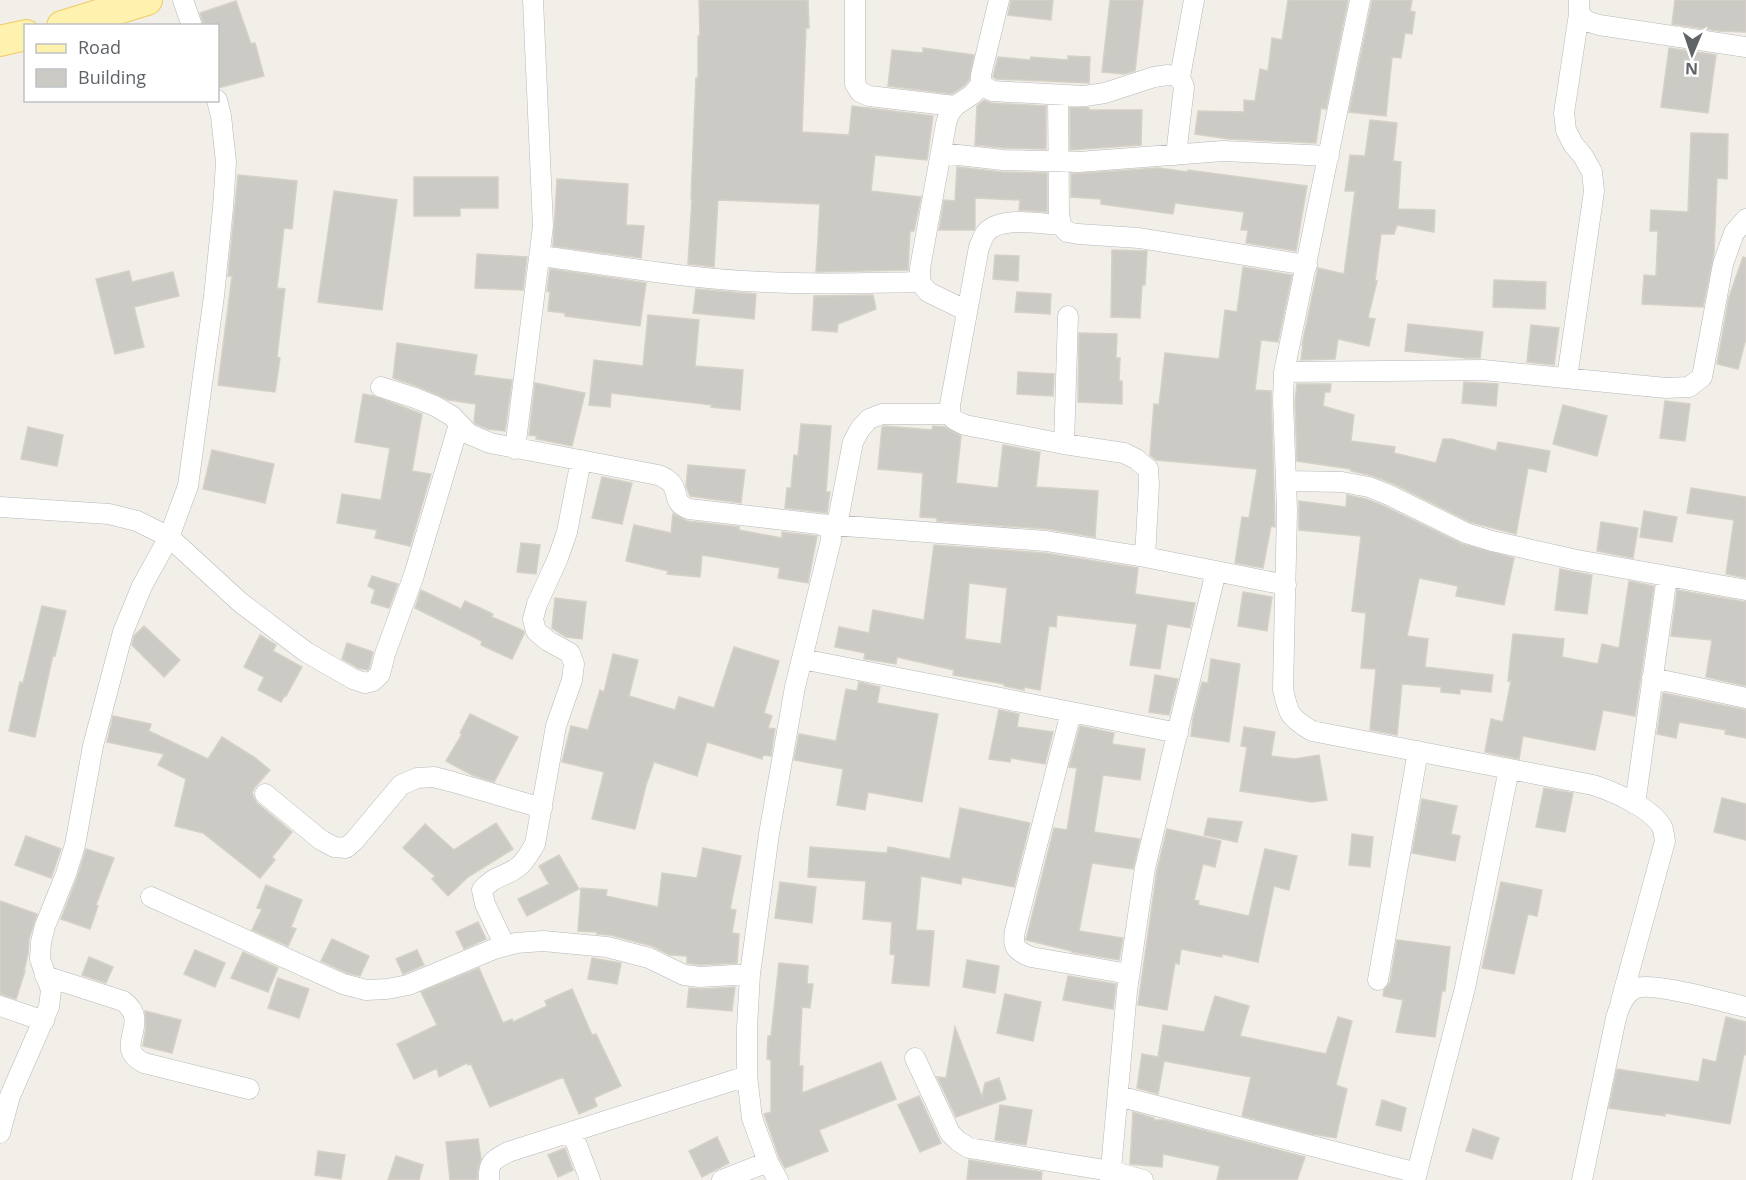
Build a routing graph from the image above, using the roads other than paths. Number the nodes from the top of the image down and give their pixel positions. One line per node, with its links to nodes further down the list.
1 (147, 0): 9 (main road)
2 (183, 0): 10 (street)
3 (533, 0): 25 (street)
4 (855, 0): 18 (street)
5 (999, 0): 15 (street)
6 (1194, 0): 14 (street)
7 (1360, 0): 21 (street)
8 (1579, 7): 13 (street); 31 (street)
9 (69, 24)
10 (191, 24)
11 (24, 35): 12 (main road)
12 (0, 41)
13 (1746, 46)
14 (1180, 77): 16 (street); 20 (street)
15 (981, 84): 16 (street); 18 (street)
16 (1058, 94): 22 (street)
17 (218, 102): 41 (street)
18 (955, 106): 19 (street)
19 (941, 153): 22 (street); 27 (street)
20 (1176, 155): 21 (street); 22 (street)
21 (1329, 156): 26 (street)
22 (1059, 161): 24 (street)
23 (1746, 219): 31 (street)
24 (1061, 225): 26 (street); 28 (street)
25 (541, 256): 27 (street); 36 (street)
26 (1307, 265): 30 (street)
27 (920, 282): 28 (street)
28 (968, 311): 33 (street)
29 (1068, 316): 35 (street)
30 (1284, 372): 31 (street); 38 (street)
31 (1567, 378)
32 (381, 387): 34 (street)
33 (950, 414): 35 (street); 40 (street)
34 (459, 424): 36 (street); 41 (street)
35 (1064, 444): 42 (street)
36 (515, 449): 37 (street)
37 (581, 460): 40 (street); 56 (street)
38 (1287, 481): 44 (street); 45 (street)
39 (0, 507): 41 (street)
40 (828, 525): 42 (street); 47 (street)
41 (169, 537): 61 (street)
42 (1145, 557): 43 (street)
43 (1216, 571): 45 (street); 51 (street)
44 (1666, 576): 46 (street); 48 (street)
45 (1286, 585): 52 (street)
46 (1746, 590)
47 (802, 659): 50 (street); 59 (street)
48 (1653, 678): 49 (street); 55 (street)
49 (1746, 698)
50 (1071, 712): 51 (street); 60 (street)
51 (1178, 733): 60 (street)
52 (1418, 751): 53 (street); 62 (street)
53 (1509, 769): 55 (street); 75 (street)
54 (265, 794): 56 (street)
55 (1635, 804): 63 (street)
56 (542, 808): 58 (street)
57 (151, 897): 58 (street)
58 (505, 946): 59 (street)
59 (750, 974): 68 (street)
60 (1130, 974): 70 (street)
61 (45, 976): 66 (street); 69 (street)
62 (1378, 980)
63 (1621, 1001): 65 (street); 81 (street)
64 (0, 1006): 66 (street)
65 (1746, 1007)
66 (44, 1021): 72 (street)
67 (915, 1058): 74 (street)
68 (747, 1076): 71 (street); 73 (street)
69 (249, 1089)
70 (1118, 1096): 74 (street); 75 (street)
71 (572, 1132): 76 (street); 77 (street)
72 (0, 1133)
73 (768, 1162): 78 (street); 79 (street)
74 (1111, 1175): 80 (street)
75 (1416, 1177)
76 (489, 1180)
77 (590, 1180)
78 (722, 1180)
79 (778, 1180)
80 (1143, 1180)
81 (1582, 1180)

